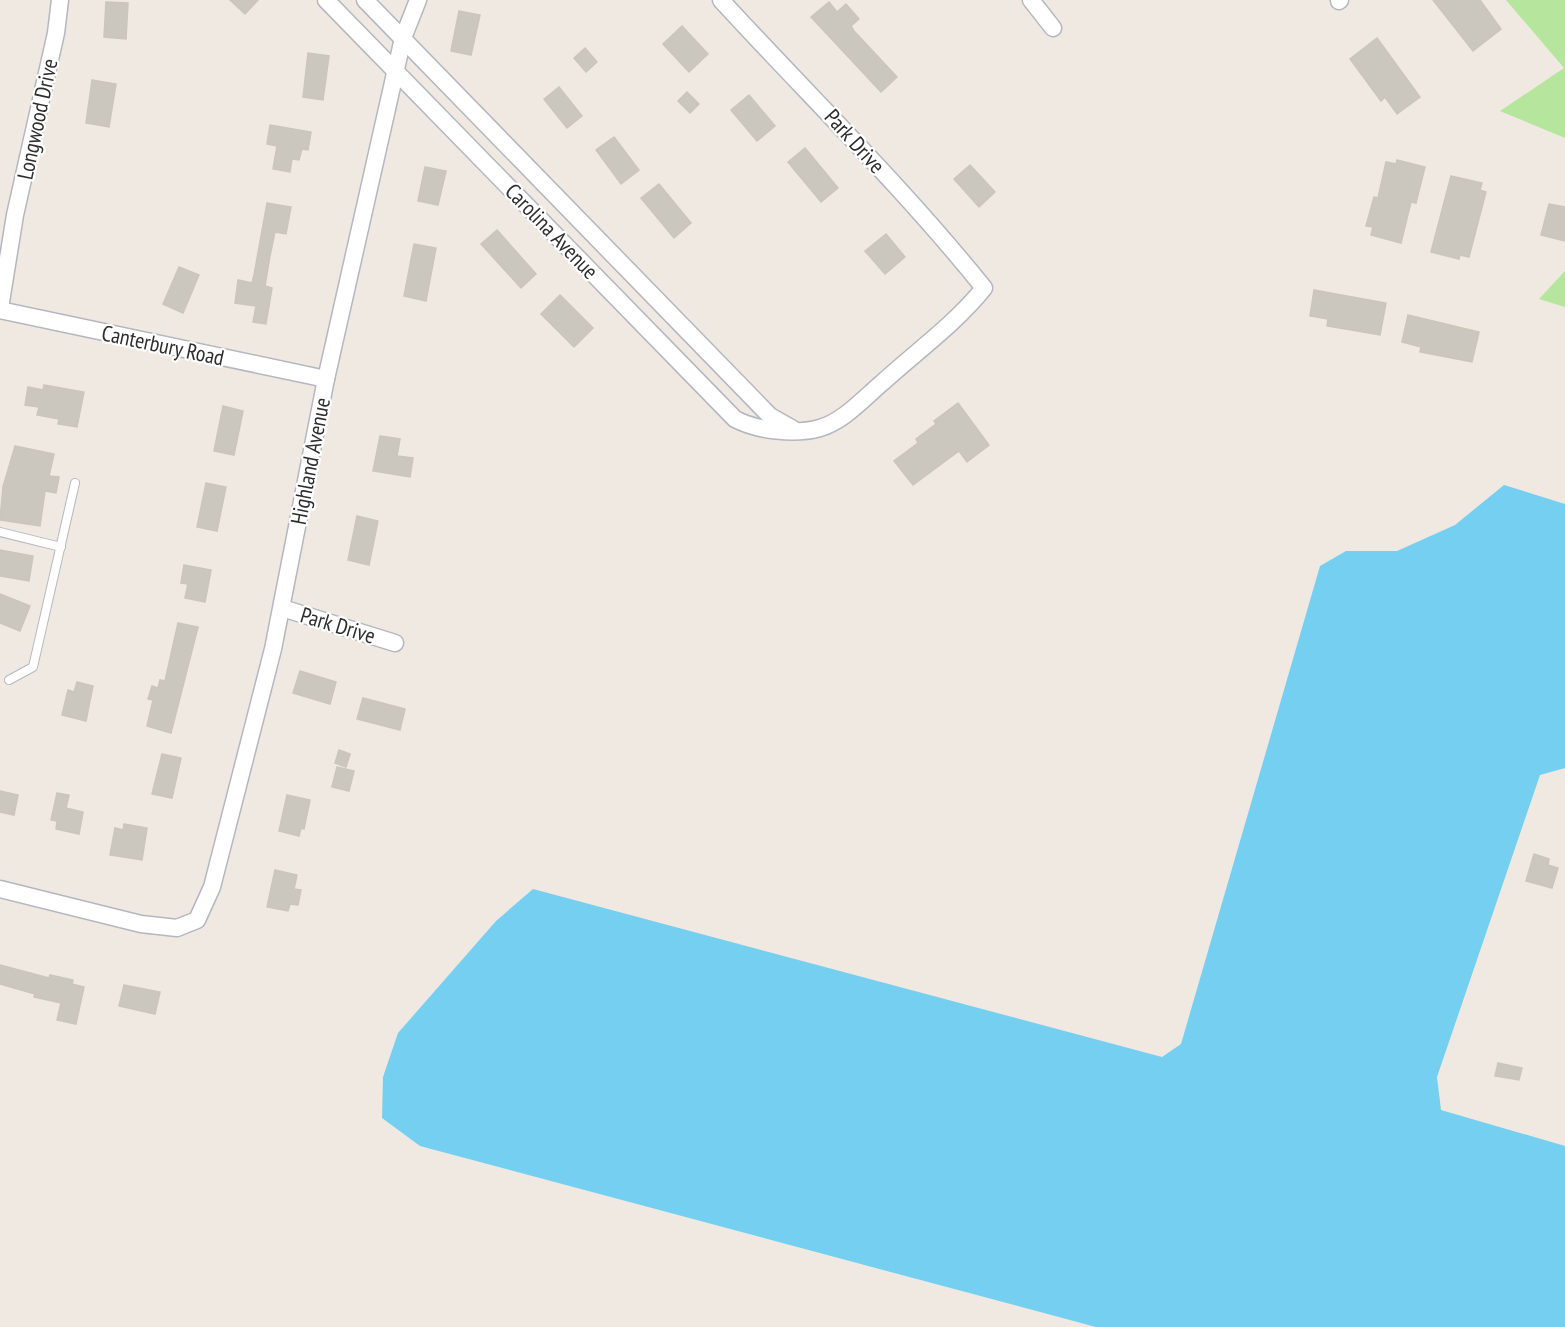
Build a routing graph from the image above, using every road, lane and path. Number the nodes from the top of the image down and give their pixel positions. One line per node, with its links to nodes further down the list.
1 (60, 0): 13 (street, Longwood Drive)
2 (326, 0): 9 (street, Carolina Avenue)
3 (365, 0): 8 (street, Carolina Avenue)
4 (418, 0): 8 (street, Highland Avenue)
5 (721, 0): 12 (street, Park Drive)
6 (1031, 0): 7 (street)
7 (1053, 28)
8 (403, 38): 9 (street, Highland Avenue); 10 (street, Carolina Avenue)
9 (397, 71): 11 (street, Carolina Avenue); 14 (street, Highland Avenue)
10 (607, 248): 11 (street); 15 (street, Carolina Avenue)
11 (588, 267): 15 (street, Carolina Avenue)
12 (984, 288): 15 (street, Carolina Avenue)
13 (0, 309): 14 (street, Canterbury Road)
14 (326, 379): 19 (street, Highland Avenue)
15 (794, 429)
16 (75, 483): 18 (lane)
17 (0, 532): 18 (lane)
18 (61, 547): 21 (lane)
19 (282, 608): 20 (street, Park Drive); 22 (street, Highland Avenue)
20 (395, 643)
21 (9, 680)
22 (0, 889)

